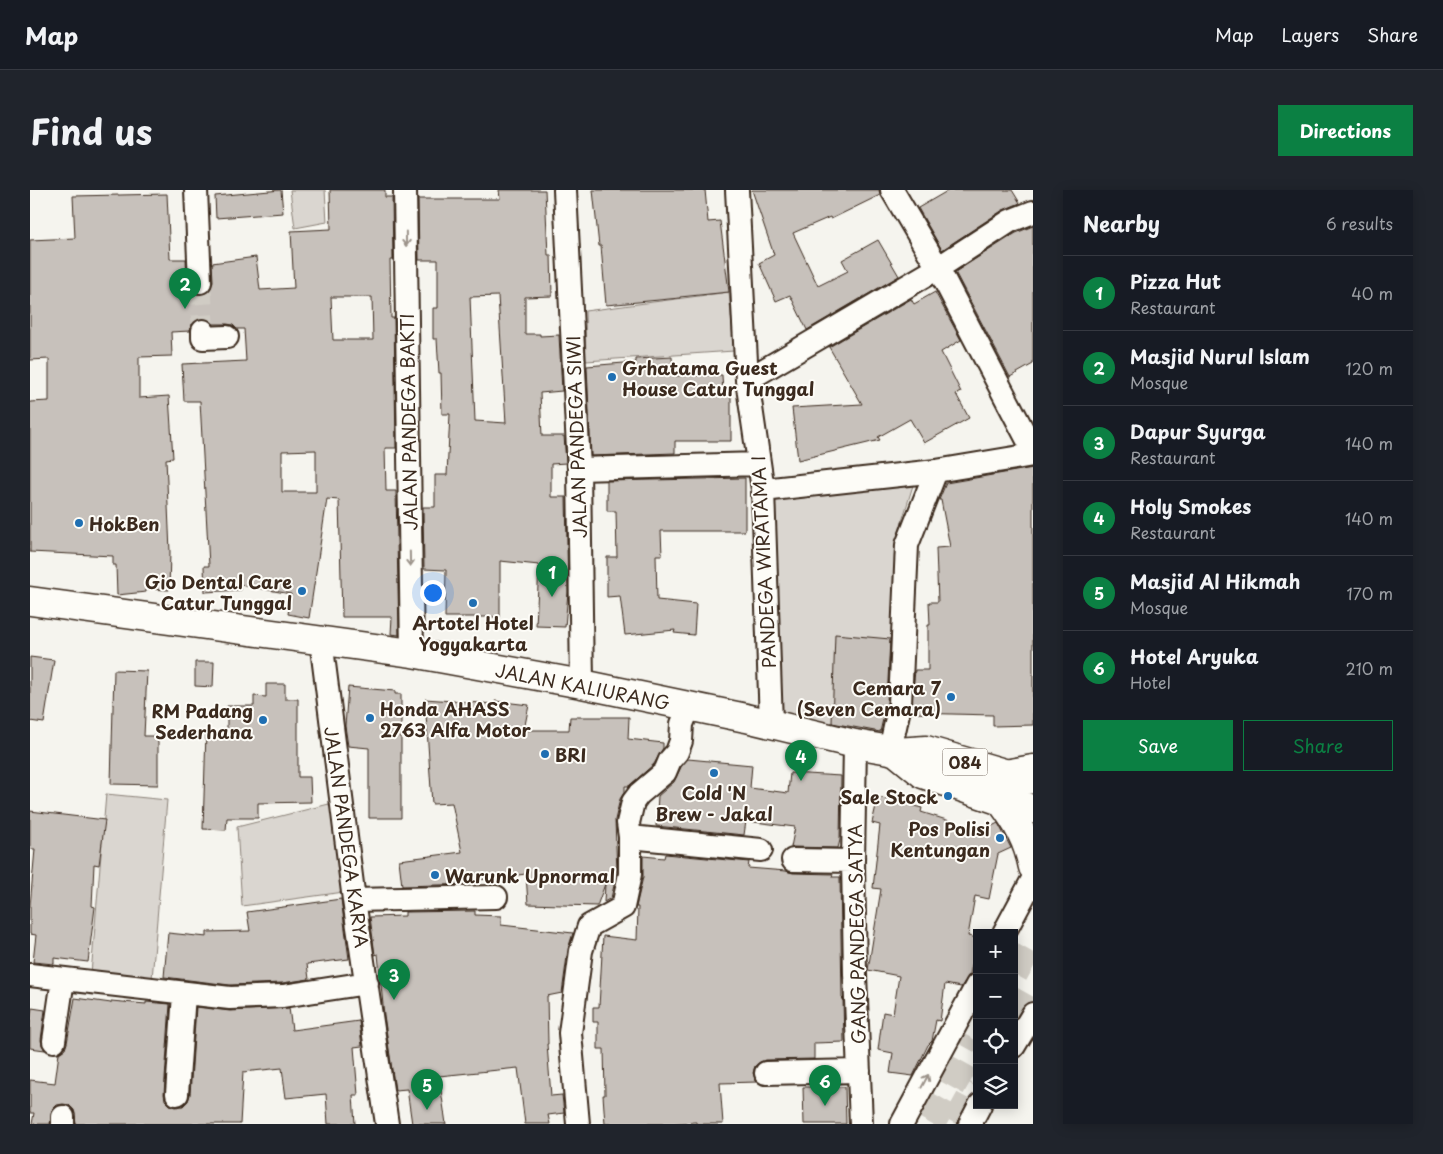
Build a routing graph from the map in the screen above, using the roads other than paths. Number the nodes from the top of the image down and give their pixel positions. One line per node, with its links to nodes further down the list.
1 (196, 190): 8 (street)
2 (405, 190): 20 (street, JALAN PANDEGA BAKTI, one-way to 20)
3 (564, 190): 15 (street, JALAN PANDEGA SIWI)
4 (737, 190): 11 (street, PANDEGA WIRATAMA I)
5 (892, 190): 7 (street)
6 (1033, 212): 7 (street)
7 (938, 268): 11 (street); 12 (street)
8 (200, 282)
9 (203, 331): 10 (street)
10 (227, 337)
11 (747, 380): 14 (street, PANDEGA WIRATAMA I)
12 (1033, 450)
13 (1033, 455): 16 (street)
14 (759, 464): 15 (street); 17 (street, PANDEGA WIRATAMA I)
15 (579, 470): 21 (street, JALAN PANDEGA SIWI)
16 (936, 471): 17 (street); 25 (street)
17 (763, 490): 23 (street, PANDEGA WIRATAMA I)
18 (30, 601): 19 (main road, JALAN KALIURANG / 084)
19 (321, 640): 20 (main road, JALAN KALIURANG / 084); 38 (street, JALAN PANDEGA KARYA)
20 (412, 653): 21 (main road, JALAN KALIURANG / 084)
21 (582, 684): 22 (main road, JALAN KALIURANG / 084)
22 (689, 707): 23 (main road, JALAN KALIURANG / 084); 31 (street)
23 (771, 724): 24 (main road, JALAN KALIURANG / 084)
24 (855, 744): 25 (main road, JALAN KALIURANG / 084); 34 (street, GANG PANDEGA SATYA)
25 (893, 751): 27 (main road, JALAN KALIURANG / 084); 29 (main road, JALAN KALIURANG / 084)
26 (1033, 769): 27 (main road)
27 (1005, 774): 28 (main road, JALAN KALIURANG / 084)
28 (1033, 782)
29 (1001, 800): 30 (main road, JALAN KALIURANG / 084); 35 (main road)
30 (1033, 809)
31 (630, 837): 32 (street); 53 (street)
32 (761, 850)
33 (793, 860): 34 (street)
34 (853, 861): 48 (street, GANG PANDEGA SATYA)
35 (1033, 867)
36 (1033, 879): 39 (street)
37 (496, 897): 38 (street)
38 (354, 900): 42 (street, JALAN PANDEGA KARYA)
39 (1006, 929)
40 (30, 975): 41 (street)
41 (63, 979): 44 (street); 47 (street)
42 (367, 984): 44 (street); 52 (street, JALAN PANDEGA KARYA)
43 (973, 992): 55 (street, one-way to 43)
44 (184, 994): 50 (street)
45 (1033, 1014): 46 (street)
46 (1018, 1039)
47 (54, 1041)
48 (859, 1071): 49 (street); 54 (street, GANG PANDEGA SATYA)
49 (766, 1073)
50 (177, 1094)
51 (978, 1109): 56 (street)
52 (387, 1124)
53 (578, 1124)
54 (861, 1124)
55 (902, 1124)
56 (970, 1124)

